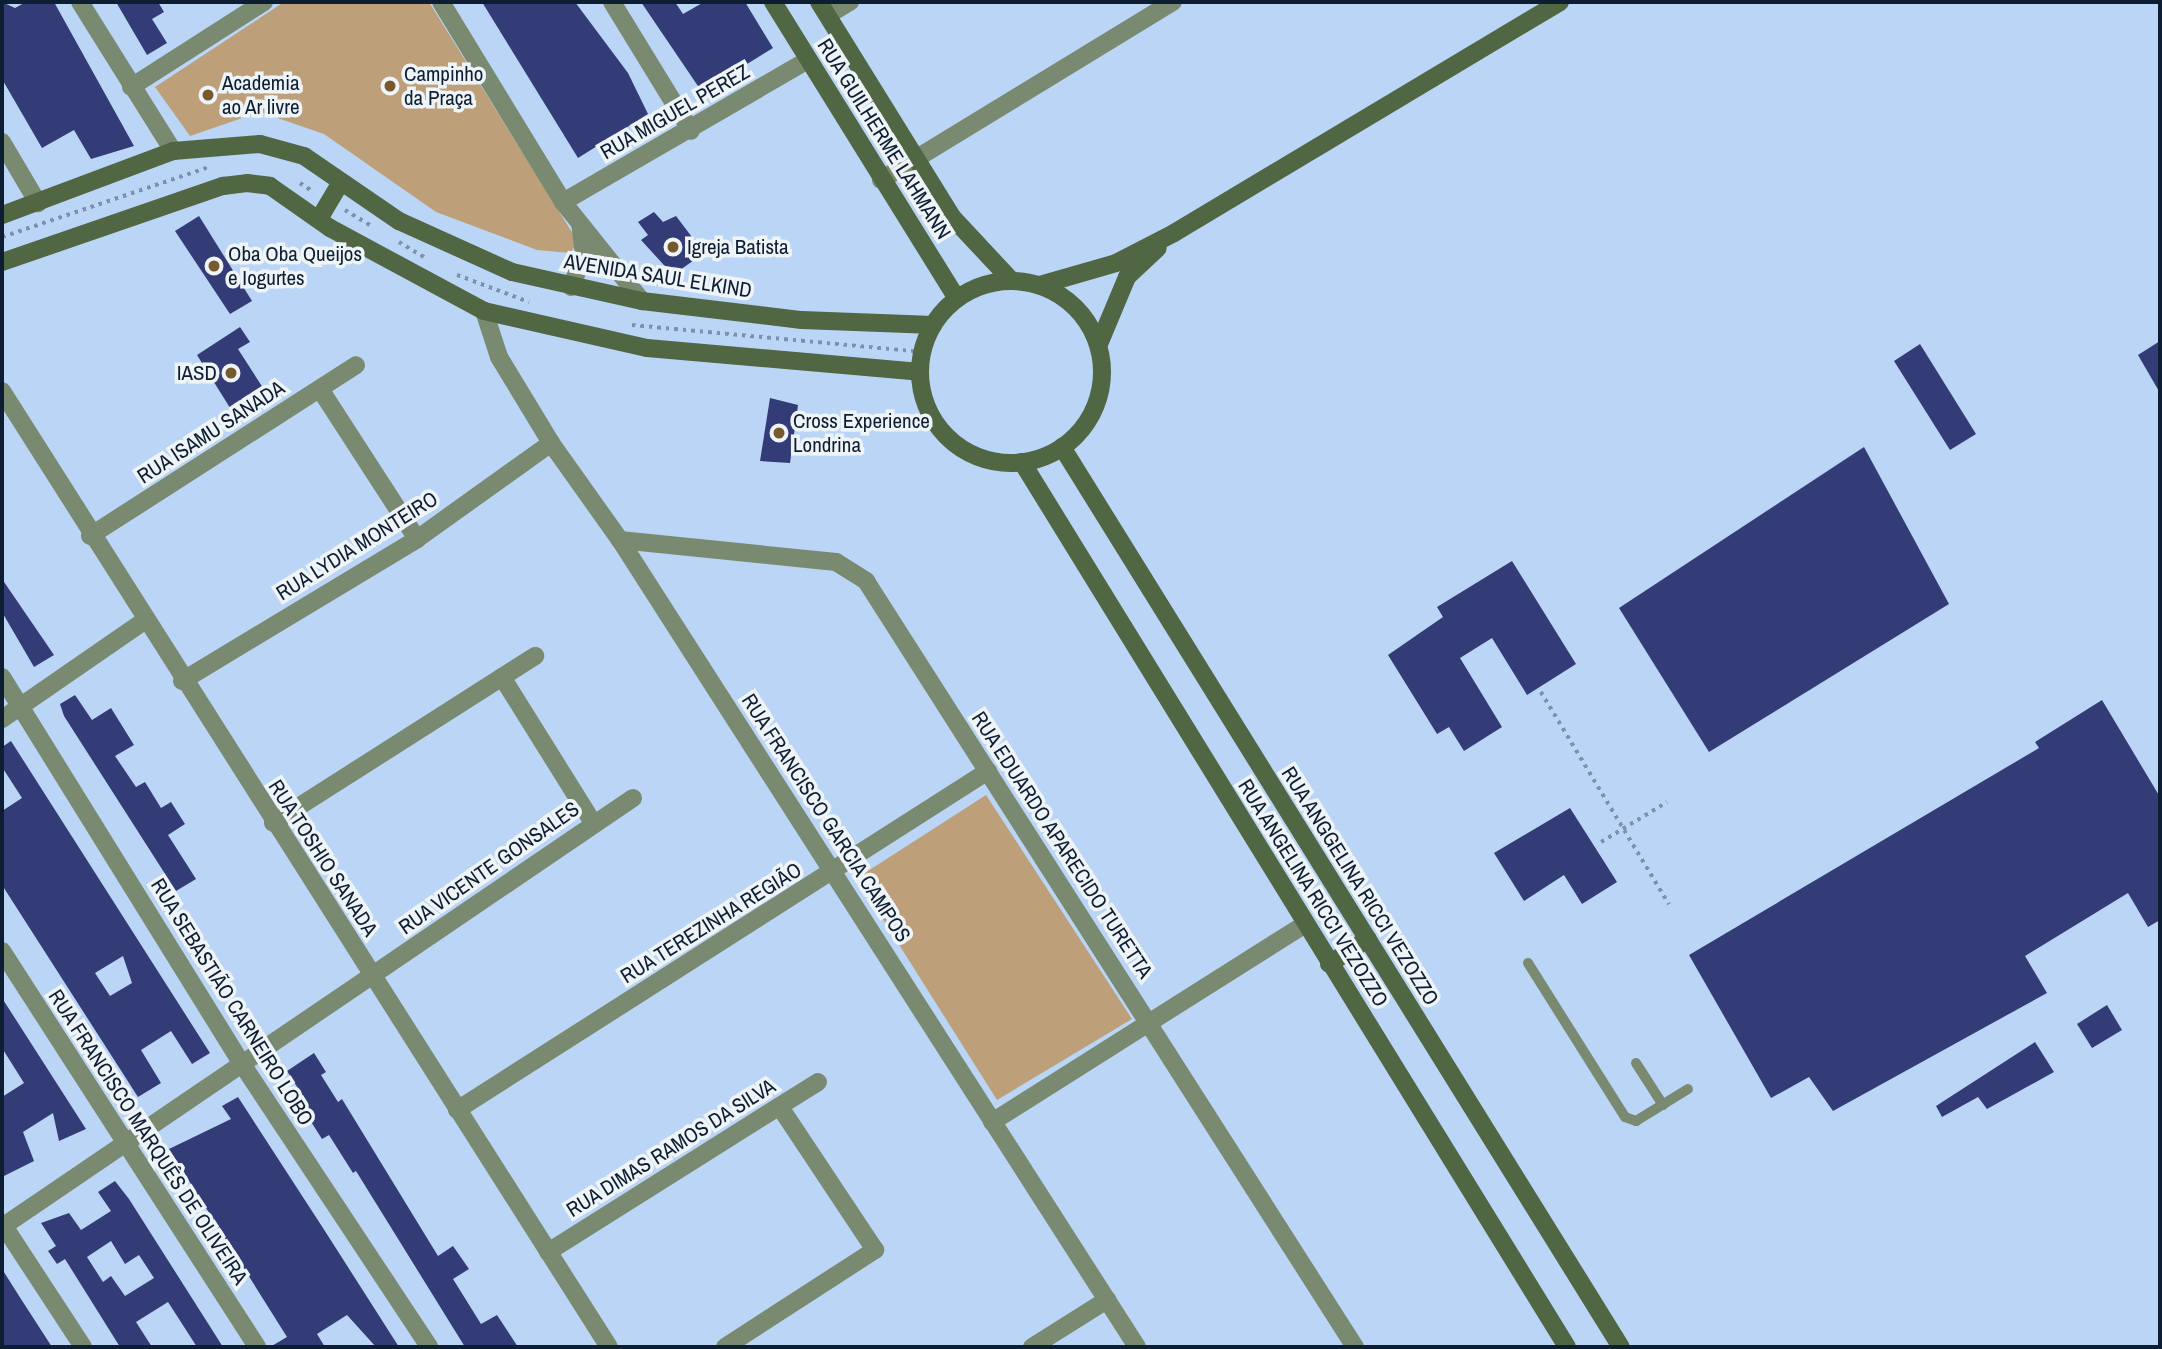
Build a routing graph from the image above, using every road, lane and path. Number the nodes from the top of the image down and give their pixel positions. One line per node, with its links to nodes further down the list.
1 (80, 2): 11 (street)
2 (264, 2): 11 (street)
3 (441, 2): 18 (street)
4 (612, 2): 12 (street)
5 (773, 2): 10 (main road, RUA GUILHERME LAHMANN)
6 (850, 2): 9 (street)
7 (1173, 2): 15 (street)
8 (1560, 2): 23 (main road)
9 (824, 8): 15 (main road)
10 (808, 60): 12 (street, RUA MIGUEL PEREZ); 16 (main road, RUA GUILHERME LAHMANN)
11 (131, 87): 14 (street)
12 (691, 131): 18 (street, RUA MIGUEL PEREZ)
13 (2, 142): 19 (street)
14 (173, 151): 17 (main road, AVENIDA SAUL ELKIND); 19 (main road, AVENIDA SAUL ELKIND)
15 (918, 156): 16 (street); 25 (main road)
16 (881, 180): 28 (main road, RUA GUILHERME LAHMANN)
17 (341, 182): 21 (main road); 27 (main road, AVENIDA SAUL ELKIND)
18 (563, 202): 22 (street)
19 (38, 203): 20 (main road, AVENIDA SAUL ELKIND)
20 (2, 215)
21 (319, 219): 24 (main road); 30 (main road)
22 (580, 224): 27 (street); 29 (street)
23 (1174, 233): 26 (main road); 32 (main road)
24 (2, 261)
25 (1011, 280): 26 (main road); 28 (main road)
26 (1040, 285): 32 (main road)
27 (572, 287): 29 (main road, AVENIDA SAUL ELKIND)
28 (957, 299): 31 (main road)
29 (642, 301): 31 (main road, AVENIDA SAUL ELKIND)
30 (484, 312): 34 (main road); 37 (street, RUA FRANCISCO GARCIA CAMPOS)
31 (933, 325): 34 (main road)
32 (1099, 344): 38 (main road)
33 (356, 365): 35 (street, RUA ISAMU SANADA)
34 (920, 372): 39 (main road)
35 (320, 389): 40 (street, RUA ISAMU SANADA); 41 (street)
36 (2, 391): 40 (street, RUA TOSHIO SANADA)
37 (551, 443): 41 (street, RUA LYDIA MONTEIRO); 42 (street, RUA FRANCISCO GARCIA CAMPOS)
38 (1062, 447): 39 (main road); 61 (main road, RUA ANGGELINA RICCI VEZOZZO)
39 (1022, 462): 60 (main road, RUA ANGELINA RICCI VEZOZZO)
40 (90, 536): 43 (street, RUA TOSHIO SANADA)
41 (417, 539): 47 (street, RUA LYDIA MONTEIRO)
42 (620, 540): 51 (street, RUA EDUARDO APARECIDO TURETTA); 58 (street, RUA FRANCISCO GARCIA CAMPOS)
43 (144, 621): 47 (street, RUA TOSHIO SANADA); 49 (street)
44 (534, 656): 46 (street)
45 (2, 677): 49 (street, RUA SEBASTIÃO CARNEIRO LOBO)
46 (502, 677): 54 (street); 55 (street)
47 (182, 681): 55 (street, RUA TOSHIO SANADA)
48 (1541, 692): 56 (path)
49 (20, 707): 50 (street); 67 (street, RUA SEBASTIÃO CARNEIRO LOBO)
50 (2, 719)
51 (988, 771): 58 (street, RUA TEREZINHA REGIÃO); 66 (street, RUA EDUARDO APARECIDO TURETTA)
52 (634, 798): 54 (street, RUA VICENTE GONSALES)
53 (1667, 802): 56 (path)
54 (592, 821): 65 (street, RUA VICENTE GONSALES)
55 (273, 823): 65 (street, RUA TOSHIO SANADA)
56 (1623, 828): 57 (path); 59 (path)
57 (1601, 842)
58 (834, 872): 73 (street, RUA TEREZINHA REGIÃO); 74 (street, RUA FRANCISCO GARCIA CAMPOS)
59 (1669, 904)
60 (1304, 924): 64 (main road, RUA ANGELINA RICCI VEZOZZO); 66 (street)
61 (1368, 939): 64 (main road); 88 (main road, RUA ANGGELINA RICCI VEZOZZO)
62 (2, 951): 75 (street, RUA FRANCISCO MARQUÊS DE OLIVEIRA)
63 (1528, 963): 71 (lane)
64 (1329, 964): 87 (main road, RUA ANGELINA RICCI VEZOZZO)
65 (373, 978): 67 (street, RUA VICENTE GONSALES); 73 (street, RUA TOSHIO SANADA)
66 (1148, 1024): 74 (street); 86 (street, RUA EDUARDO APARECIDO TURETTA)
67 (242, 1063): 75 (street, RUA VICENTE GONSALES); 82 (street, RUA SEBASTIÃO CARNEIRO LOBO)
68 (1636, 1063): 71 (lane)
69 (818, 1082): 72 (street, RUA DIMAS RAMOS DA SILVA)
70 (1688, 1089): 71 (lane)
71 (1663, 1105)
72 (780, 1107): 77 (street, RUA DIMAS RAMOS DA SILVA); 83 (street)
73 (457, 1111): 77 (street, RUA TOSHIO SANADA)
74 (992, 1122): 78 (street, RUA FRANCISCO GARCIA CAMPOS)
75 (124, 1143): 76 (street, RUA VICENTE GONSALES); 81 (street, RUA FRANCISCO MARQUÊS DE OLIVEIRA)
76 (2, 1225): 80 (street)
77 (548, 1252): 79 (street, RUA TOSHIO SANADA)
78 (1107, 1300): 84 (street); 85 (street, RUA FRANCISCO GARCIA CAMPOS)
79 (600, 1344)
80 (83, 1347)
81 (257, 1347)
82 (429, 1347)
83 (725, 1347)
84 (1032, 1347)
85 (1137, 1347)
86 (1355, 1347)
87 (1567, 1347)
88 (1621, 1347)

